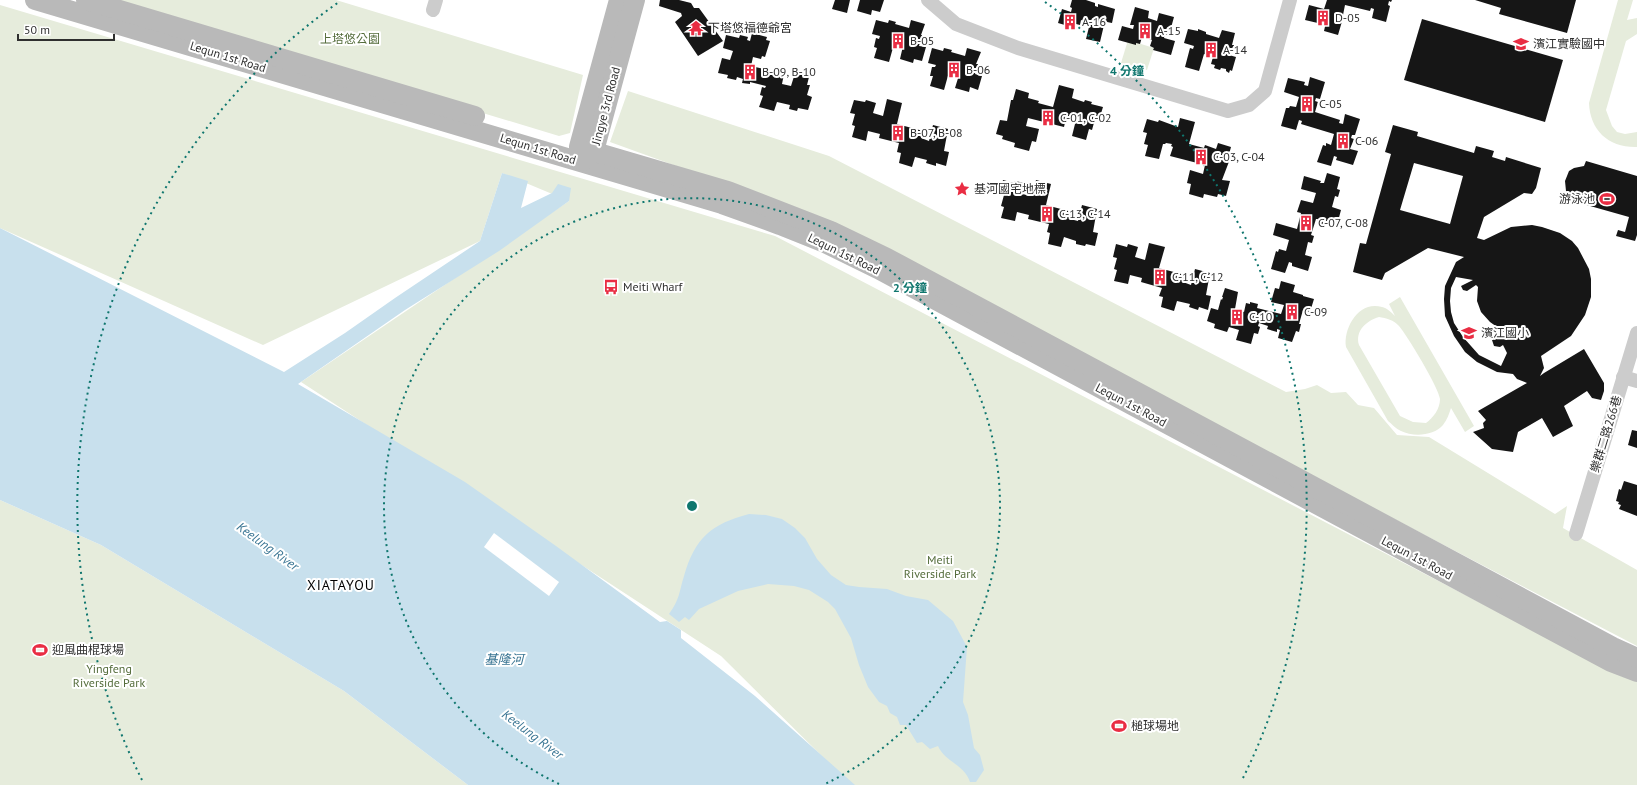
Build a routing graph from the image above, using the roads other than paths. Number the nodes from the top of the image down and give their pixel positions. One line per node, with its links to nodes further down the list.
1 (35, 0): 7 (main road, Lequn 1st Road)
2 (86, 0): 7 (main road, Lequn 1st Road)
3 (619, 0): 7 (main road, Jingye 3rd Road)
4 (635, 0): 7 (main road, Jingye 3rd Road)
5 (928, 0): 6 (street)
6 (1290, 0)
7 (585, 154): 11 (main road, Lequn 1st Road); 12 (main road, Lequn 1st Road)
8 (1637, 333): 9 (street, 樂群二路266巷)
9 (1630, 379): 10 (street, 樂群二路266巷)
10 (1576, 534)
11 (1637, 658)
12 (1637, 672)

